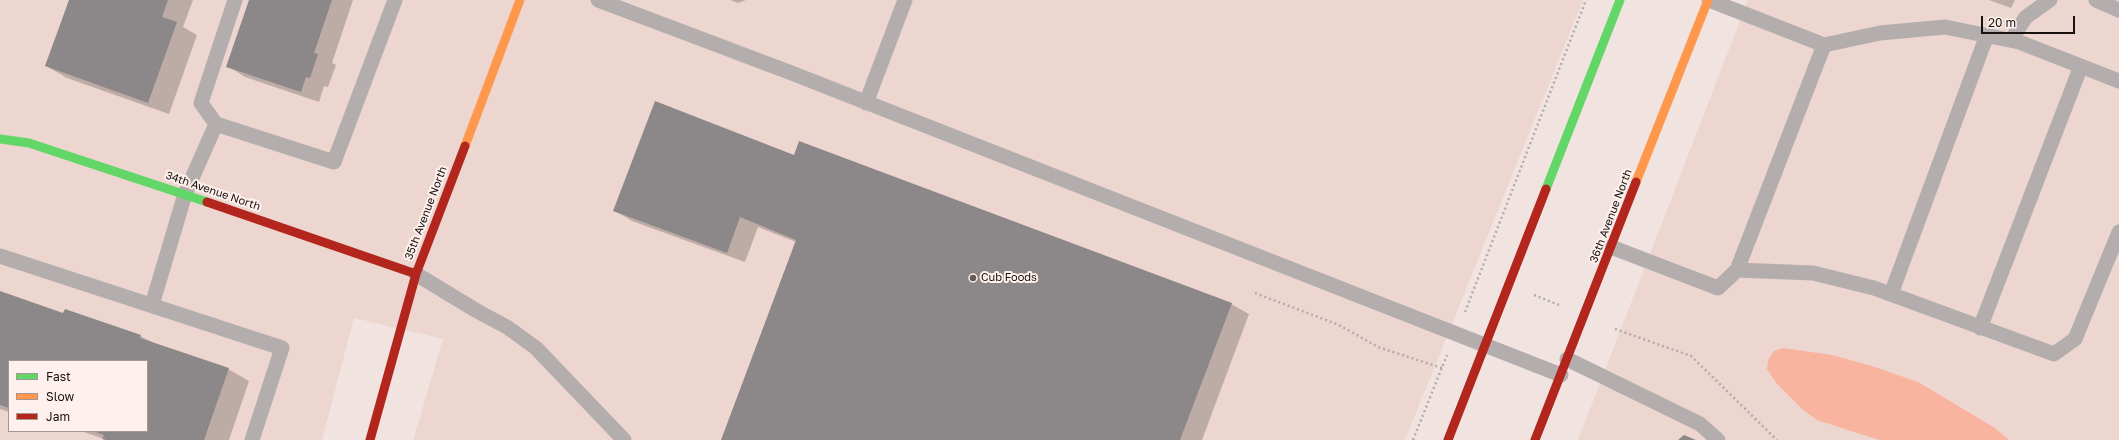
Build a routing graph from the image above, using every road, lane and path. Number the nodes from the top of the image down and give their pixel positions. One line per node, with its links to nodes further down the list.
1 (235, 0): 18 (lane)
2 (395, 0): 18 (lane)
3 (520, 0): 25 (street, 35th Avenue North)
4 (598, 0): 17 (lane)
5 (905, 0): 17 (lane)
6 (1586, 0): 33 (path)
7 (1620, 0): 34 (street)
8 (1709, 0): 14 (lane); 22 (street, 36th Avenue North)
9 (2050, 0): 13 (lane)
10 (2096, 0): 11 (lane)
11 (2119, 10)
12 (1987, 35): 13 (lane); 14 (lane); 28 (lane)
13 (2011, 40): 15 (lane)
14 (1824, 45): 24 (lane)
15 (2081, 66): 16 (lane); 31 (lane)
16 (2119, 81)
17 (866, 103): 33 (lane)
18 (216, 124): 20 (lane)
19 (0, 139): 20 (street, 34th Avenue North)
20 (185, 194): 25 (street, 34th Avenue North); 29 (lane)
21 (2119, 232): 31 (lane)
22 (1611, 247): 24 (lane); 35 (street, 36th Avenue North)
23 (0, 256): 29 (lane)
24 (1737, 270): 28 (lane)
25 (416, 274): 39 (street, 35th Avenue North); 40 (lane)
26 (1527, 292): 30 (path)
27 (1255, 293): 36 (path)
28 (1891, 294): 31 (lane)
29 (152, 305): 38 (lane)
30 (1560, 305)
31 (1980, 328)
32 (1615, 329): 45 (path)
33 (1456, 334): 34 (lane); 36 (path)
34 (1485, 346): 37 (lane); 42 (street)
35 (1567, 359): 37 (street, 36th Avenue North); 44 (lane)
36 (1442, 368): 41 (path)
37 (1561, 375): 43 (street, 36th Avenue North)
38 (252, 440)
39 (370, 440)
40 (624, 440)
41 (1413, 440)
42 (1448, 440)
43 (1535, 440)
44 (1718, 440)
45 (1777, 440)

